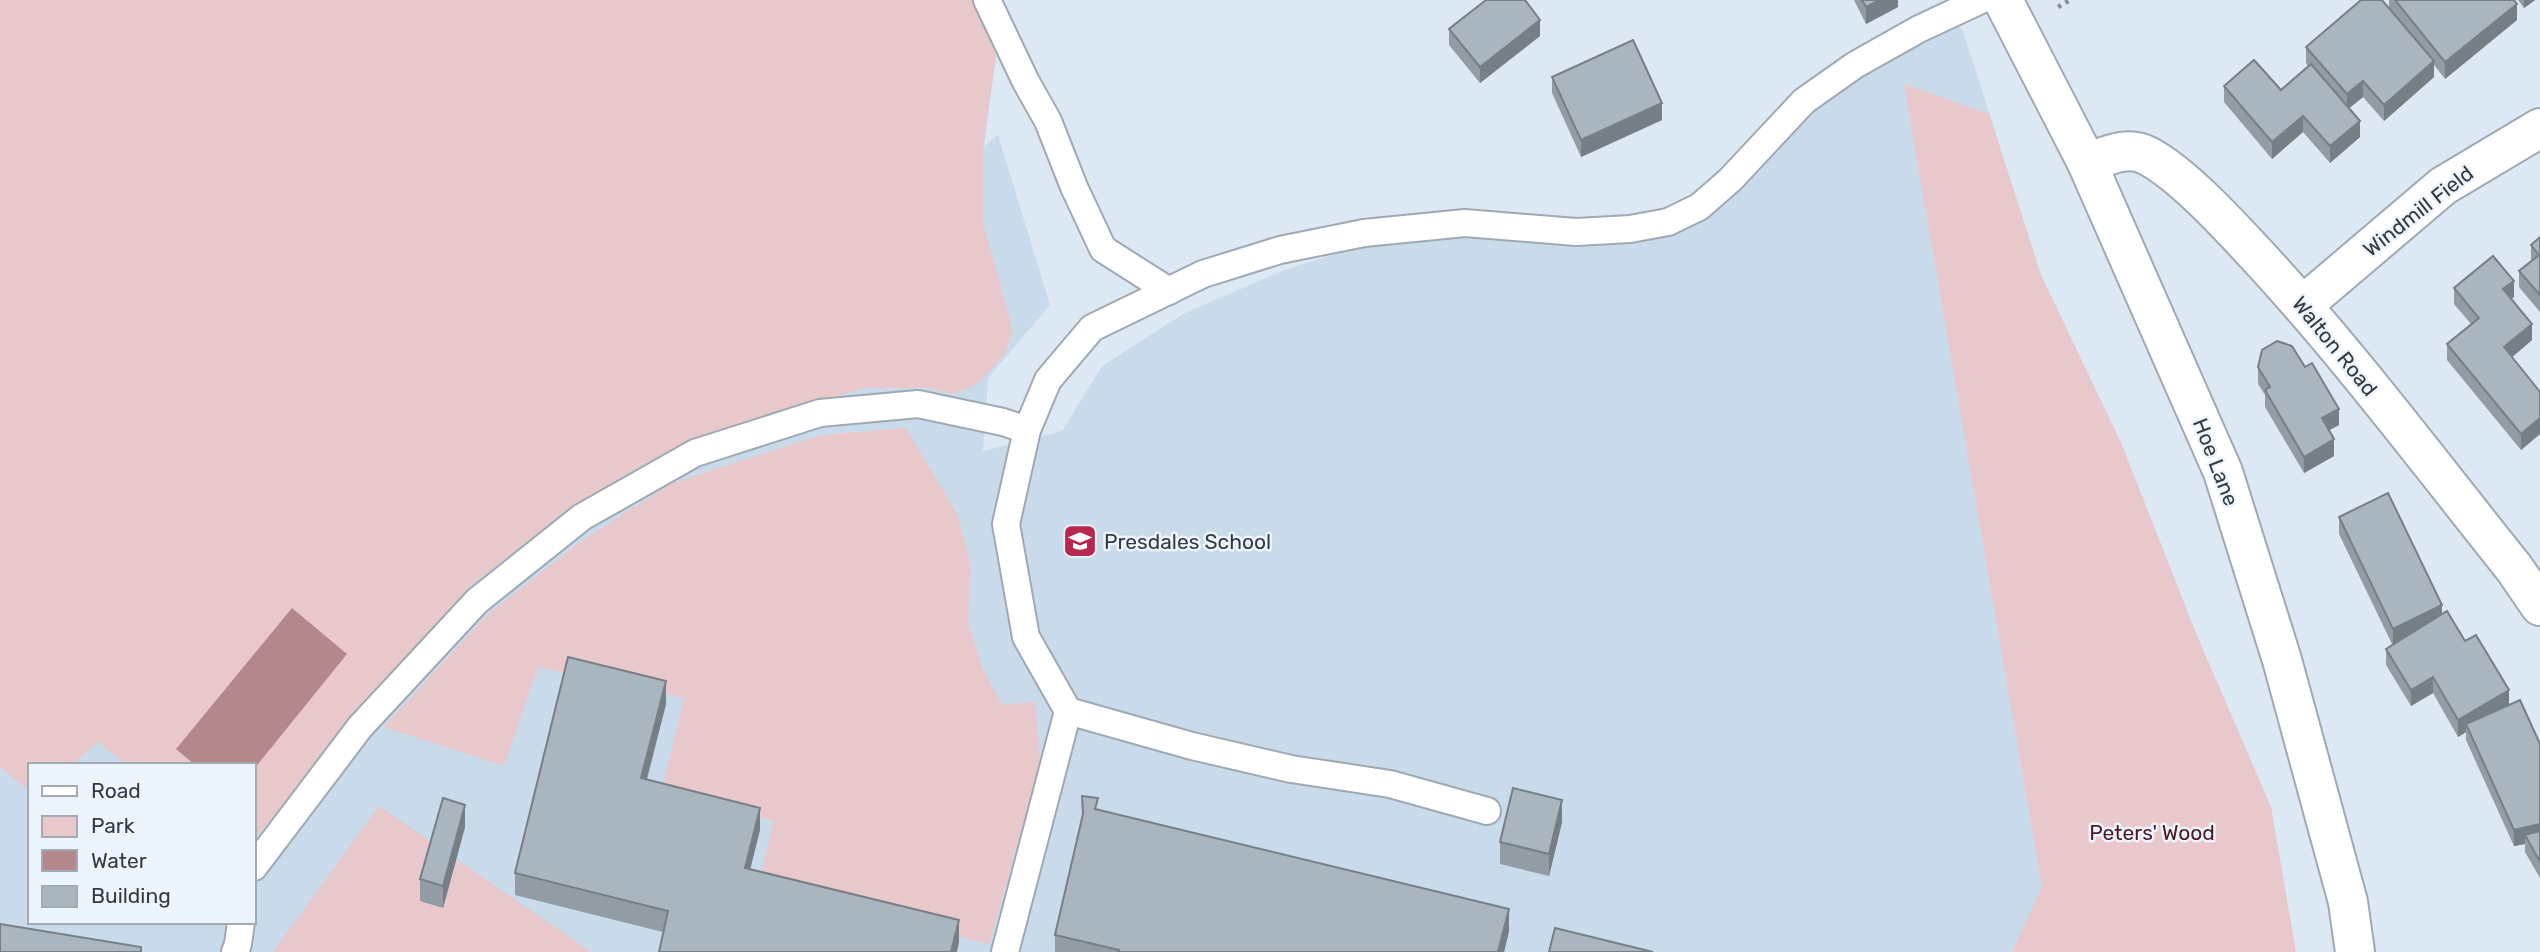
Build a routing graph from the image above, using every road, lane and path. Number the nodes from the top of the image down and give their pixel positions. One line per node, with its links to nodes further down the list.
1 (987, 0): 6 (lane)
2 (1981, 0): 6 (lane)
3 (2003, 0): 5 (street, Hoe Lane)
4 (2540, 128): 7 (street, Windmill Field)
5 (2087, 163): 7 (street, Walton Road); 16 (street, Hoe Lane)
6 (1169, 291): 8 (lane)
7 (2303, 305): 9 (street, Walton Road)
8 (1027, 429): 10 (lane); 12 (lane)
9 (2540, 606)
10 (1068, 711): 11 (lane); 15 (lane)
11 (1487, 811)
12 (256, 864)
13 (241, 924): 14 (lane)
14 (235, 952)
15 (1005, 952)
16 (2355, 952)

